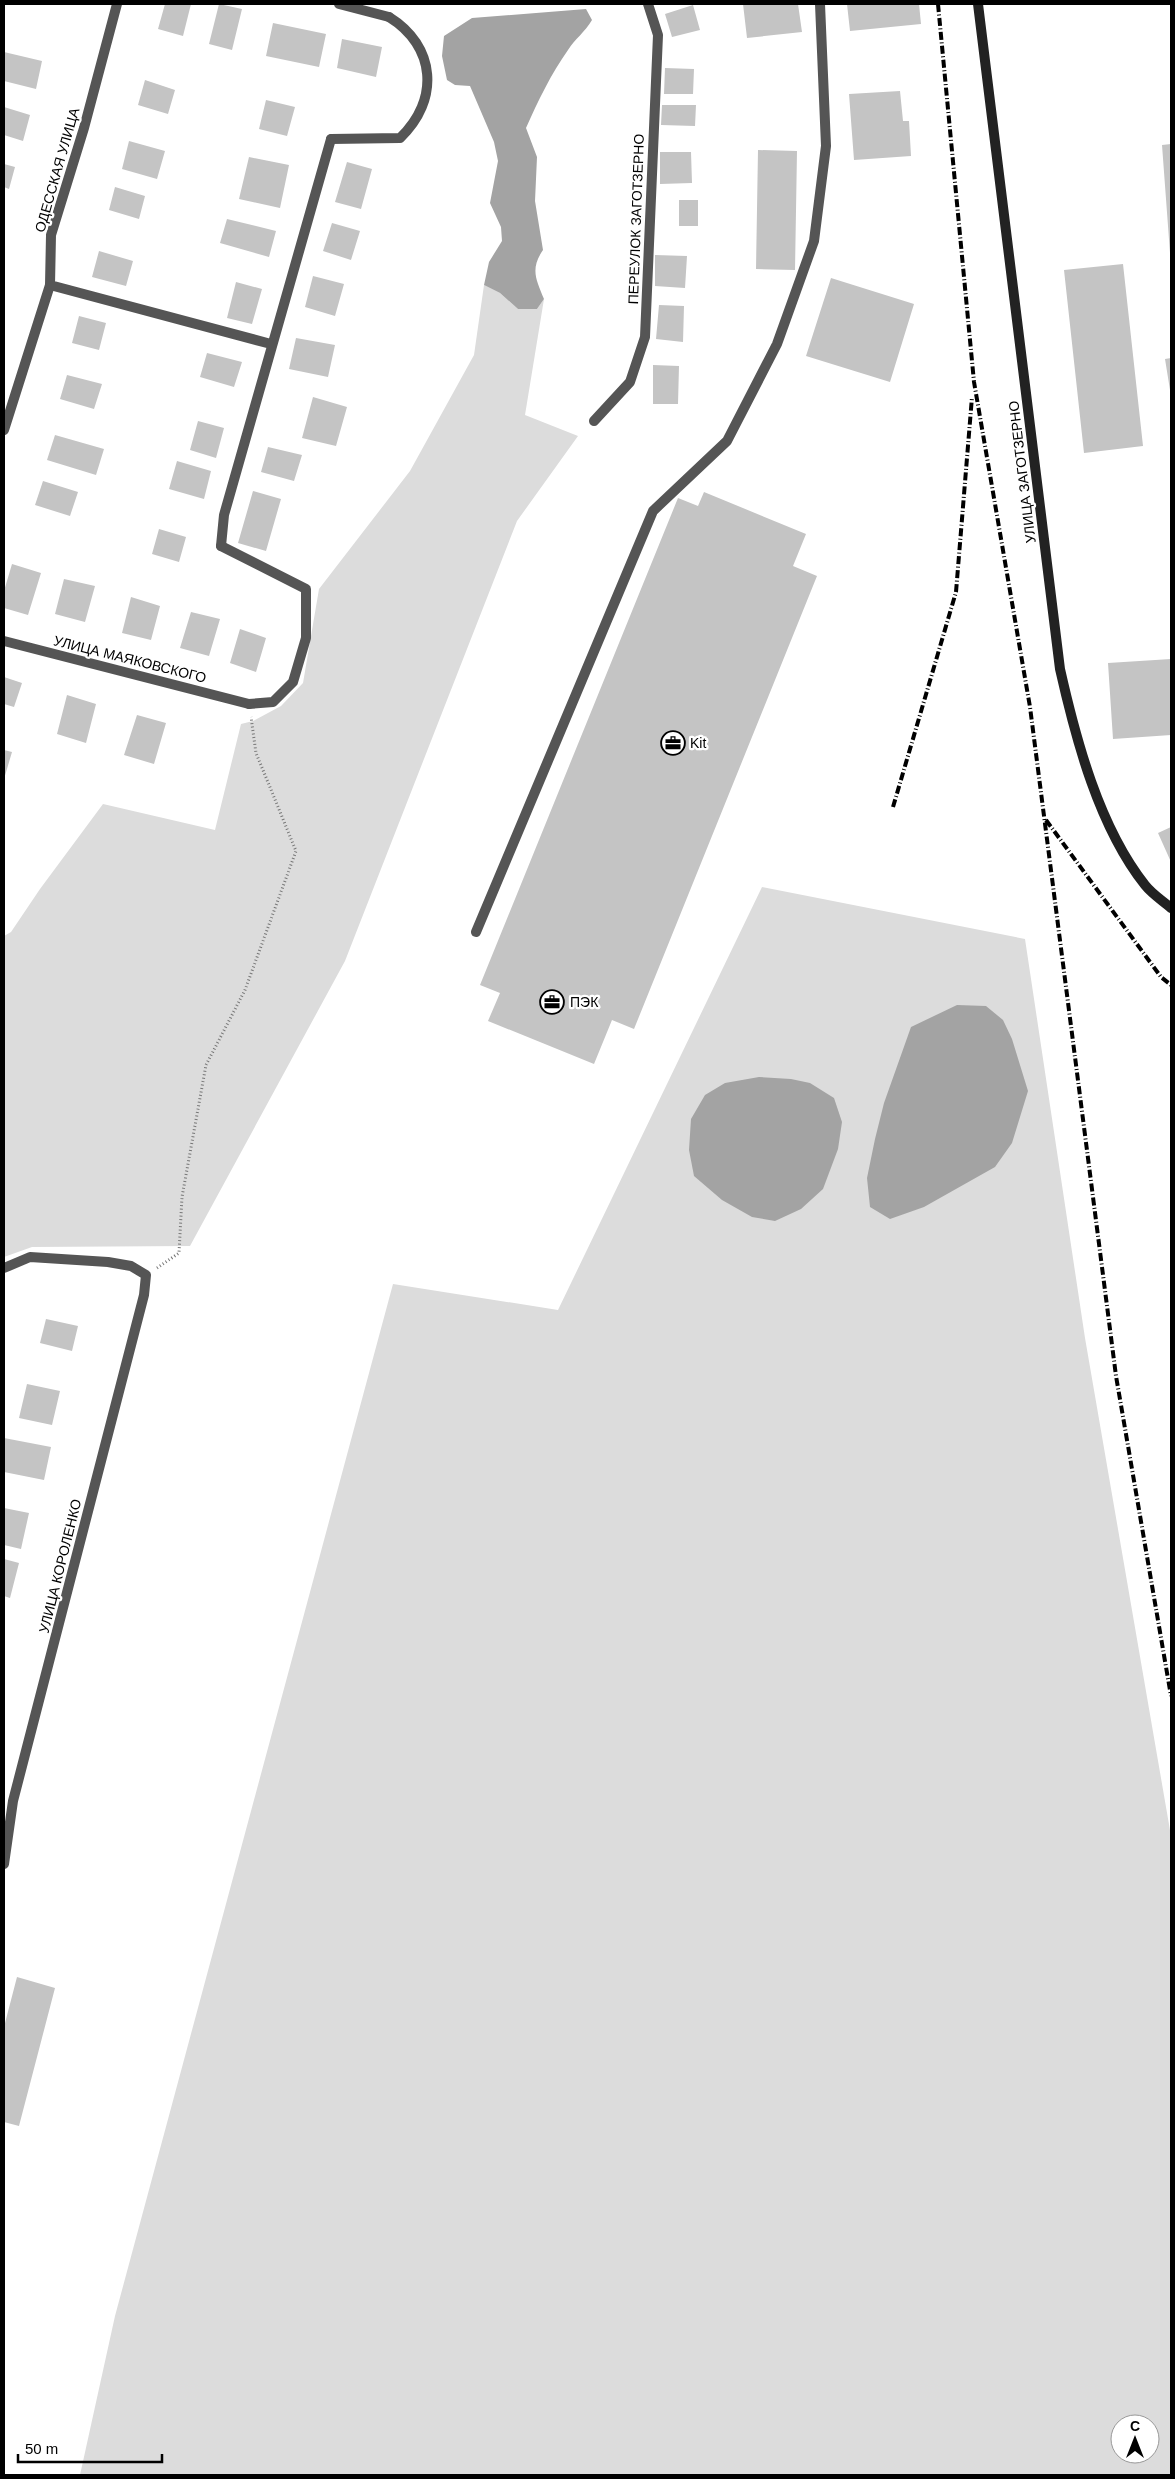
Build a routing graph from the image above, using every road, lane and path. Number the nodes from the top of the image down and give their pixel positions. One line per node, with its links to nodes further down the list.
1 (117, 4): 6 (street, ОДЕССКАЯ УЛИЦА)
2 (339, 4): 7 (street)
3 (648, 4): 8 (street, ПЕРЕУЛОК ЗАГОТЗЕРНО)
4 (820, 4): 13 (street)
5 (978, 4): 12 (street, УЛИЦА ЗАГОТЗЕРНО)
6 (50, 285): 7 (street); 9 (street, ОДЕССКАЯ УЛИЦА)
7 (271, 344): 11 (street)
8 (594, 421)
9 (4, 430)
10 (4, 642): 11 (street, УЛИЦА МАЯКОВСКОГО)
11 (249, 704): 15 (path)
12 (1171, 908)
13 (476, 932)
14 (4, 1268): 15 (street)
15 (146, 1275): 16 (street, УЛИЦА КОРОЛЕНКО)
16 (4, 1864)

